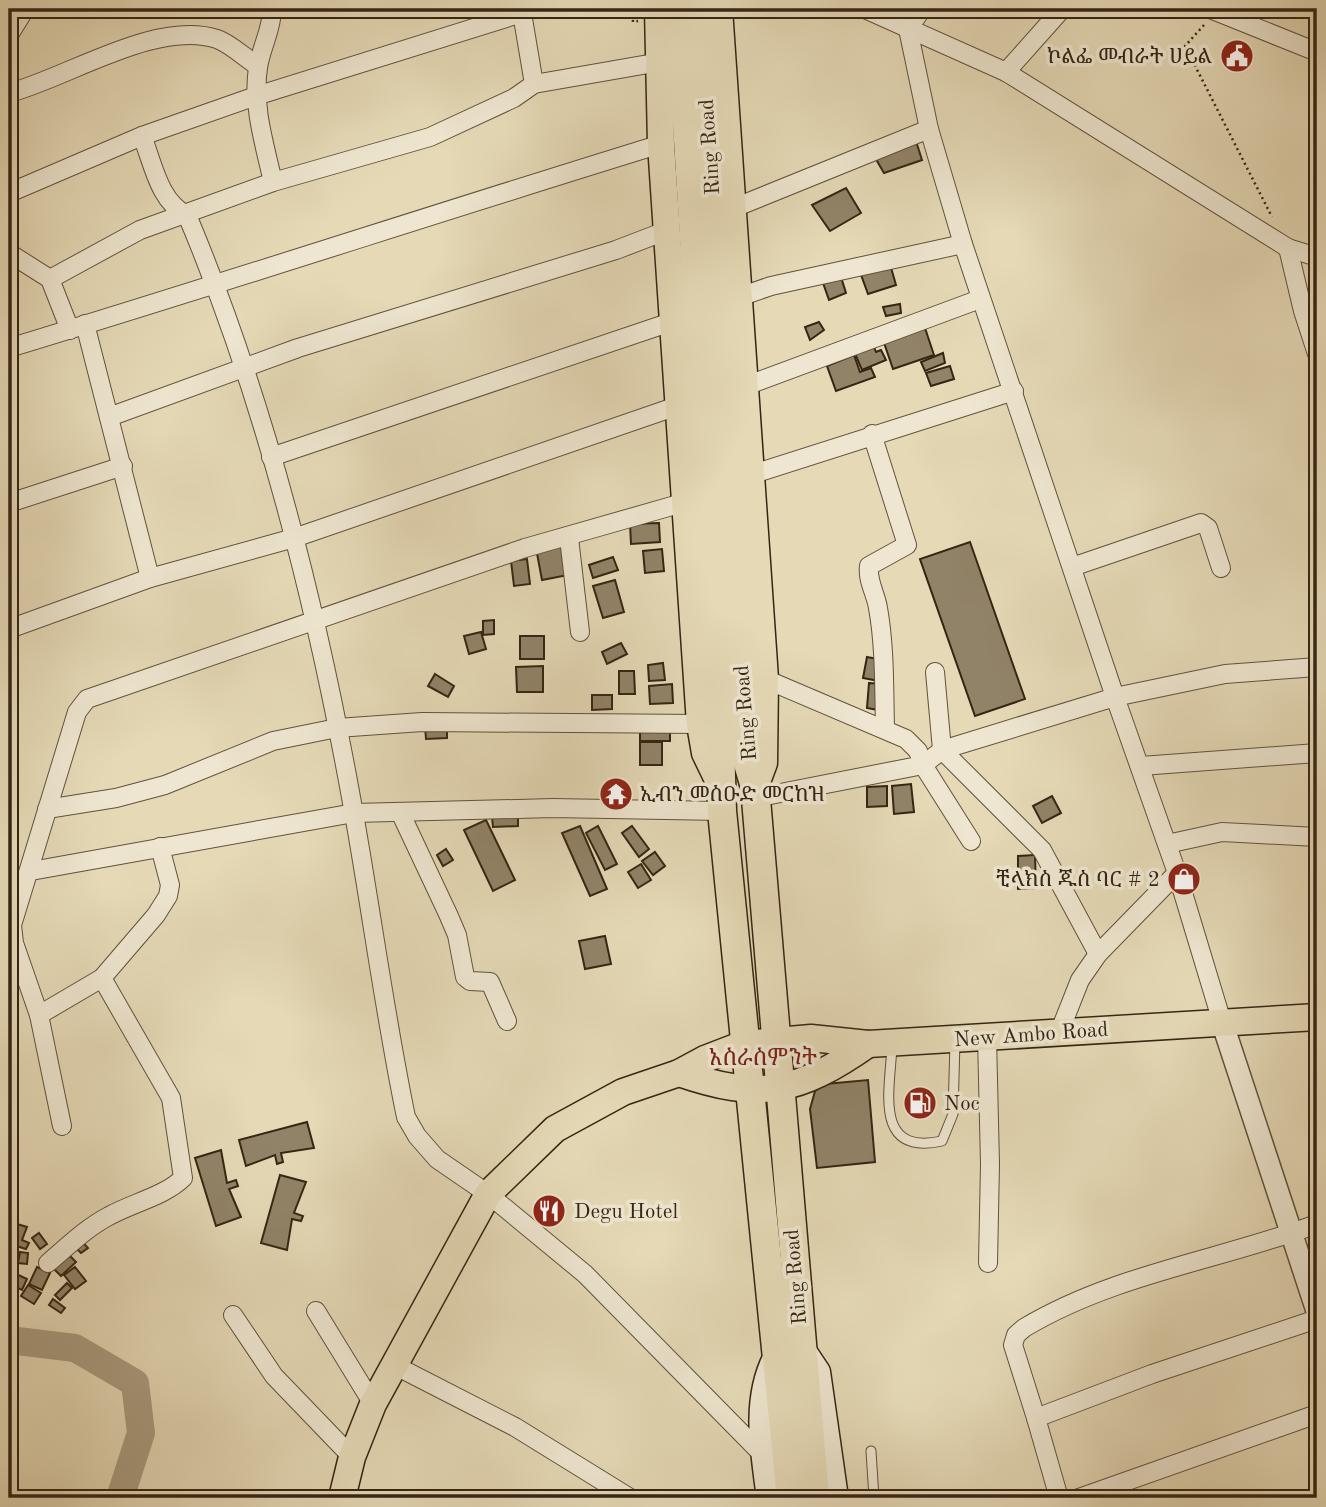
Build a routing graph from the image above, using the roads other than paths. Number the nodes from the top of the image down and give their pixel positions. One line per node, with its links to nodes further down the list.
1 (25, 9): 13 (street)
2 (272, 9): 16 (street)
3 (658, 9): 15 (main road)
4 (680, 9): 72 (highway, Ring Road)
5 (700, 9): 71 (highway, Ring Road)
6 (719, 9): 26 (main road)
7 (865, 9): 12 (street)
8 (922, 9): 12 (street)
9 (1062, 9): 17 (street)
10 (521, 11): 18 (street); 20 (street)
11 (1213, 11): 14 (street)
12 (908, 29): 17 (street); 21 (street)
13 (9, 35)
14 (1317, 52)
15 (660, 62): 18 (street); 23 (main road)
16 (258, 66): 19 (street); 20 (street)
17 (1006, 72): 30 (street)
18 (534, 85): 24 (street)
19 (9, 93)
20 (256, 96): 22 (street); 24 (street)
21 (929, 129): 26 (street); 29 (street)
22 (142, 136): 25 (street); 27 (street)
23 (662, 144): 28 (main road); 34 (street)
24 (273, 183): 27 (street)
25 (9, 192)
26 (734, 208): 35 (main road)
27 (187, 215): 33 (street); 34 (street)
28 (668, 230): 37 (main road); 41 (street)
29 (963, 244): 35 (street); 36 (street)
30 (1288, 248): 32 (street); 40 (street)
31 (9, 253): 33 (street)
32 (1317, 257)
33 (50, 279): 38 (street)
34 (217, 286): 38 (street); 41 (street)
35 (739, 297): 42 (main road)
36 (981, 299): 42 (street); 43 (street)
37 (674, 321): 44 (main road); 47 (street)
38 (77, 327): 39 (street); 45 (street)
39 (9, 348)
40 (1317, 354)
41 (243, 367): 45 (street); 47 (street)
42 (743, 387): 49 (main road)
43 (1014, 391): 46 (street); 54 (street)
44 (680, 405): 50 (main road); 52 (street)
45 (109, 417): 48 (street)
46 (872, 434): 49 (street); 66 (street)
47 (271, 457): 52 (street)
48 (122, 466): 51 (street); 56 (street)
49 (750, 475): 62 (main road)
50 (686, 502): 53 (street); 64 (main road)
51 (9, 503)
52 (294, 538): 56 (street); 57 (street)
53 (569, 538): 57 (street); 59 (street)
54 (1072, 567): 55 (street); 63 (street)
55 (1221, 568)
56 (150, 578): 58 (street)
57 (314, 620): 65 (street); 73 (street)
58 (9, 629)
59 (580, 632)
60 (1317, 667): 63 (street)
61 (934, 672): 67 (street)
62 (765, 679): 66 (street); 71 (main road)
63 (1115, 697): 67 (street); 70 (street)
64 (700, 724): 65 (street); 72 (main road)
65 (337, 728): 73 (street); 75 (street)
66 (885, 728): 69 (street)
67 (942, 750): 69 (street); 82 (street)
68 (1317, 753): 70 (street)
69 (923, 765): 71 (street); 77 (street)
70 (1141, 766): 78 (street)
71 (755, 792): 91 (highway, Ring Road)
72 (721, 798): 74 (street); 93 (highway, Ring Road)
73 (47, 809): 80 (street)
74 (401, 812): 75 (street); 86 (street)
75 (354, 813): 79 (street); 98 (street)
76 (1317, 837): 78 (street)
77 (971, 841)
78 (1167, 844): 81 (street)
79 (160, 847): 80 (street); 83 (street)
80 (31, 871): 84 (street)
81 (1177, 873): 82 (street); 87 (street)
82 (1098, 954): 88 (street)
83 (102, 978): 84 (street); 101 (street)
84 (39, 1015): 97 (street)
85 (1317, 1017): 87 (main road, New Ambo Road)
86 (507, 1021)
87 (1222, 1022): 88 (main road, New Ambo Road); 100 (street)
88 (1059, 1033): 89 (main road, New Ambo Road)
89 (987, 1037): 90 (main road, New Ambo Road); 102 (street)
90 (955, 1039): 92 (main road, New Ambo Road); 92 (lane)
91 (776, 1040): 92 (main road, New Ambo Road); 93 (main road, New Ambo Road); 95 (highway, Ring Road)
92 (881, 1043): 95 (main road)
93 (744, 1044): 94 (main road, New Ambo Road); 96 (highway, Ring Road)
94 (679, 1073): 96 (main road); 98 (main road, New Ambo Road)
95 (779, 1089): 96 (main road); 107 (highway, Ring Road)
96 (750, 1092): 108 (highway, Ring Road)
97 (62, 1126)
98 (488, 1194): 109 (main road, New Ambo Road); 114 (street)
99 (1317, 1224): 100 (street)
100 (1291, 1233): 104 (street); 112 (street)
101 (48, 1263)
102 (988, 1263)
103 (316, 1311): 110 (street)
104 (1317, 1311)
105 (233, 1315): 115 (street)
106 (1317, 1319): 112 (street)
107 (800, 1345): 120 (highway, Ring Road); 121 (main road)
108 (775, 1358): 114 (main road); 119 (highway, Ring Road)
109 (394, 1365): 110 (main road, New Ambo Road); 117 (street)
110 (373, 1404): 115 (main road, New Ambo Road)
111 (1317, 1414): 124 (street)
112 (1036, 1418): 123 (street)
113 (871, 1451): 122 (lane)
114 (764, 1455): 118 (main road)
115 (352, 1457): 116 (main road, New Ambo Road)
116 (342, 1498)
117 (630, 1498)
118 (769, 1498)
119 (791, 1498)
120 (815, 1498)
121 (836, 1498)
122 (874, 1498)
123 (1059, 1498)
124 (1079, 1498)

